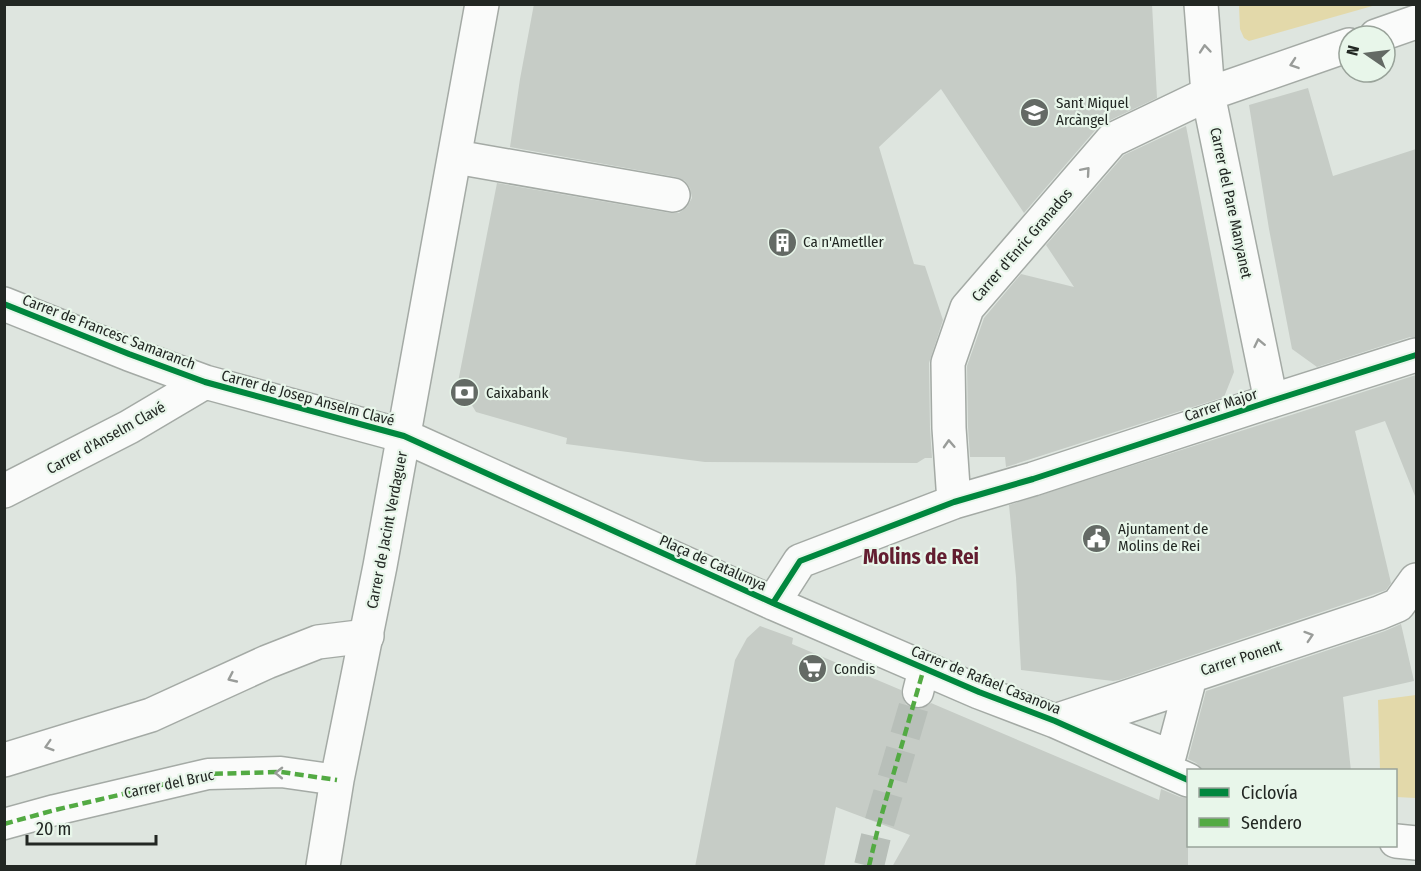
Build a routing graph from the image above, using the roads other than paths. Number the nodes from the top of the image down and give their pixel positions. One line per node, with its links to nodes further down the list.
1 (482, 4): 7 (street, Carrer de Jacint Verdaguer)
2 (1201, 4): 6 (street, Carrer del Pare Manyanet, one-way to 2)
3 (1416, 22): 4 (street)
4 (1397, 29)
5 (1337, 49): 6 (street, Carrer d'Enric Granados, one-way to 6)
6 (1208, 94): 12 (street, Carrer del Pare Manyanet, one-way to 6); 16 (street, Carrer d'Enric Granados, one-way to 6)
7 (456, 157): 8 (street); 13 (street, Carrer de Jacint Verdaguer)
8 (673, 195)
9 (4, 304): 11 (street, Carrer de Francesc Samaranch)
10 (1416, 355): 12 (street, Carrer Major)
11 (205, 382): 13 (street, Carrer de Josep Anselm Clavé); 15 (street, Carrer d'Anselm Clavé)
12 (1271, 401): 14 (street, Carrer Major)
13 (404, 436): 18 (street, Plaça de Catalunya); 20 (street, Carrer de Jacint Verdaguer)
14 (1034, 479): 16 (street, Plaça de Catalunya)
15 (4, 491)
16 (954, 502): 18 (street, Plaça de Catalunya)
17 (1416, 580): 22 (street, Carrer Ponent, one-way to 17)
18 (773, 603): 22 (street, Carrer de Rafael Casanova)
19 (316, 626): 21 (street)
20 (367, 636): 21 (street); 24 (street, Carrer de Jacint Verdaguer)
21 (267, 662): 23 (street, one-way to 23)
22 (1055, 721): 25 (street, Carrer de Rafael Casanova)
23 (4, 760)
24 (337, 780): 26 (street, Carrer del Bruc, one-way to 26); 29 (street, Carrer de Jacint Verdaguer)
25 (1187, 780)
26 (4, 824)
27 (1397, 840): 28 (street)
28 (1416, 843)
29 (323, 867)

